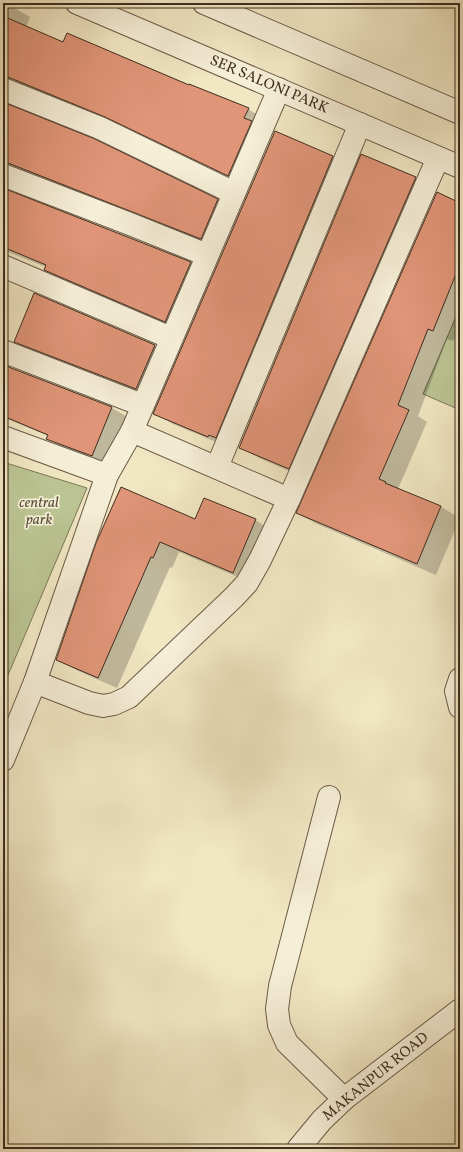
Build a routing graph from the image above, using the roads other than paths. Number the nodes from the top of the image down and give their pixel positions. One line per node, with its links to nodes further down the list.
1 (78, 3): 4 (street, SER SALONI PARK)
2 (204, 3): 5 (street)
3 (3, 89): 10 (street)
4 (279, 89): 6 (street, SER SALONI PARK); 10 (street)
5 (460, 113)
6 (360, 124): 7 (street, SER SALONI PARK); 18 (street)
7 (438, 158): 8 (street, SER SALONI PARK); 20 (street)
8 (460, 167)
9 (3, 175): 11 (street)
10 (234, 193): 11 (street)
11 (207, 255): 13 (street)
12 (3, 266): 13 (street)
13 (171, 338): 15 (street)
14 (3, 351): 15 (street)
15 (142, 405): 16 (street)
16 (132, 431): 18 (street); 19 (street)
17 (3, 437): 19 (street)
18 (217, 467): 20 (street)
19 (107, 475): 22 (street)
20 (289, 499): 22 (street)
21 (460, 679): 23 (street)
22 (35, 682): 24 (street)
23 (460, 707)
24 (3, 760)
25 (329, 797): 27 (street)
26 (460, 1010): 27 (street, MAKANPUR ROAD)
27 (344, 1099): 28 (street, MAKANPUR ROAD)
28 (298, 1149)

